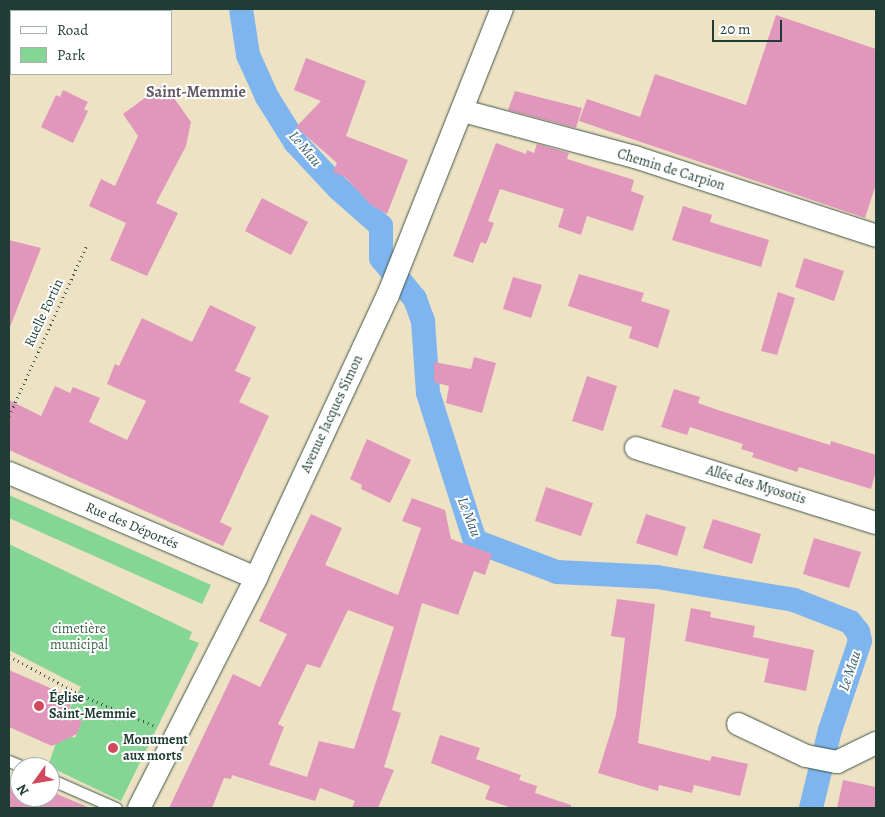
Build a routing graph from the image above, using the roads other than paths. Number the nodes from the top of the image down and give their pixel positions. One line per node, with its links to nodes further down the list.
1 (502, 9): 2 (street, Avenue Jacques Simon)
2 (462, 111): 3 (street, Chemin de Carpion); 7 (street, Avenue Jacques Simon)
3 (876, 236)
4 (636, 448): 6 (street, Allée des Myosotis)
5 (9, 473): 7 (street, Rue des Déportés)
6 (876, 523)
7 (256, 578): 12 (street, Avenue Jacques Simon)
8 (738, 724): 9 (street)
9 (876, 742)
10 (60, 783): 11 (lane)
11 (116, 808)
12 (139, 808)

